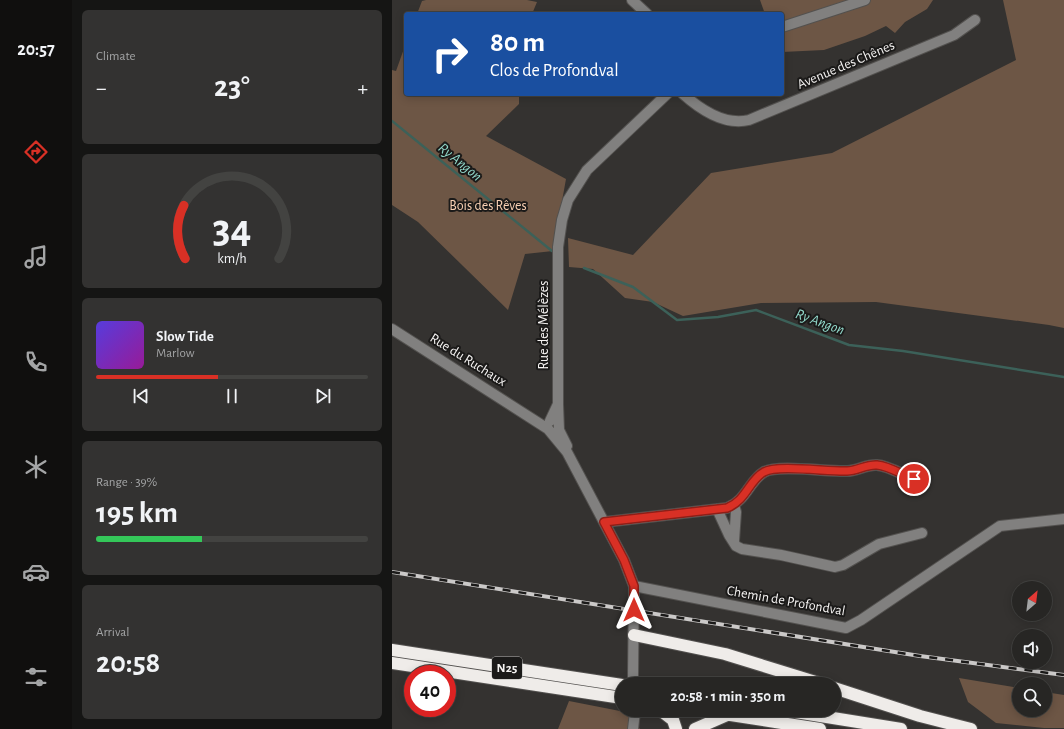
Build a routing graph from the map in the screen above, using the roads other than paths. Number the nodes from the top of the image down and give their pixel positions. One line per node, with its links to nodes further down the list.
1 (632, 0): 3 (street)
2 (865, 0): 5 (street)
3 (645, 12)
4 (975, 20): 7 (street, Avenue des Chênes)
5 (784, 26)
6 (665, 96): 9 (street, Rue des Mélèzes)
7 (686, 96)
8 (392, 329): 9 (street, Rue du Ruchaux)
9 (553, 426): 14 (street, Rue des Mélèzes)
10 (914, 479): 11 (street)
11 (734, 505): 12 (street); 16 (street)
12 (717, 509): 14 (street); 16 (street)
13 (1064, 519): 17 (street, Chemin de Profondval)
14 (604, 522): 17 (street, Rue des Mélèzes)
15 (922, 533): 16 (street)
16 (734, 541)
17 (634, 586): 18 (street, Rue des Mélèzes)
18 (634, 635): 21 (street, Rue des Mélèzes); 22 (highway)
19 (392, 650): 23 (highway, N25)
20 (392, 663): 25 (highway, N25)
21 (634, 677)
22 (799, 677)
23 (615, 684)
24 (841, 690): 36 (highway)
25 (615, 697)
26 (634, 717): 31 (street)
27 (669, 717): 32 (highway)
28 (723, 717): 33 (highway)
29 (741, 717): 34 (highway)
30 (826, 717): 35 (highway)
31 (633, 729)
32 (676, 729)
33 (695, 729)
34 (820, 729)
35 (901, 729)
36 (971, 729)

